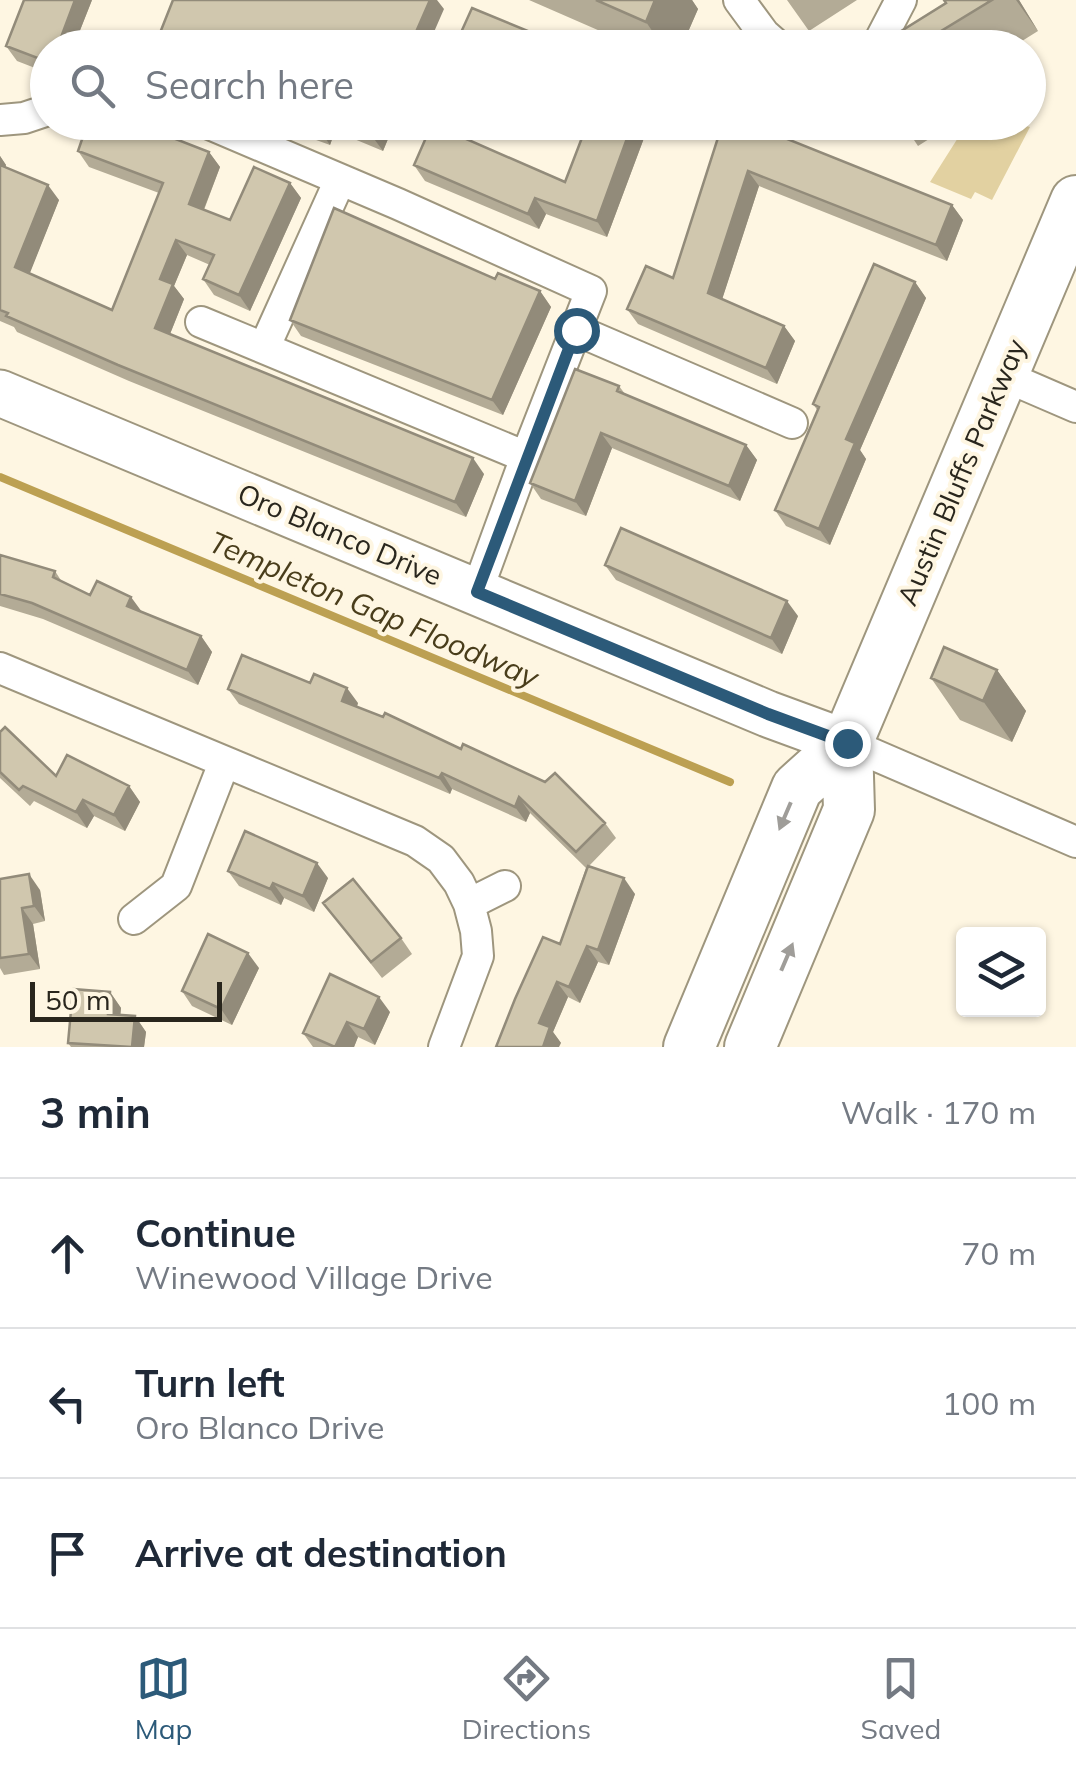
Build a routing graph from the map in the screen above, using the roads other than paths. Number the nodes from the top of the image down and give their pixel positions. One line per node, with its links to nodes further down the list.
1 (739, 0): 3 (street)
2 (901, 0): 4 (street)
3 (761, 30)
4 (885, 30)
5 (30, 116): 6 (street)
6 (0, 120)
7 (247, 140): 8 (street)
8 (340, 180): 11 (street); 12 (street)
9 (1076, 200): 13 (main road, Austin Bluffs Parkway)
10 (201, 322): 12 (street)
11 (576, 330): 16 (street); 17 (street)
12 (266, 346): 17 (street)
13 (1002, 376): 15 (street); 20 (main road, Austin Bluffs Parkway)
14 (0, 393): 18 (street, Oro Blanco Drive)
15 (1076, 407)
16 (792, 423)
17 (526, 456): 18 (street)
18 (477, 592): 20 (street, Oro Blanco Drive)
19 (0, 668): 21 (street)
20 (847, 743): 22 (street); 27 (main road, Austin Bluffs Parkway, one-way to 27); 28 (main road, Austin Bluffs Parkway, one-way to 20)
21 (224, 763): 24 (street); 25 (street)
22 (1076, 842)
23 (505, 886): 24 (street)
24 (469, 904): 26 (street)
25 (134, 919)
26 (444, 1047)
27 (690, 1047)
28 (750, 1047)

